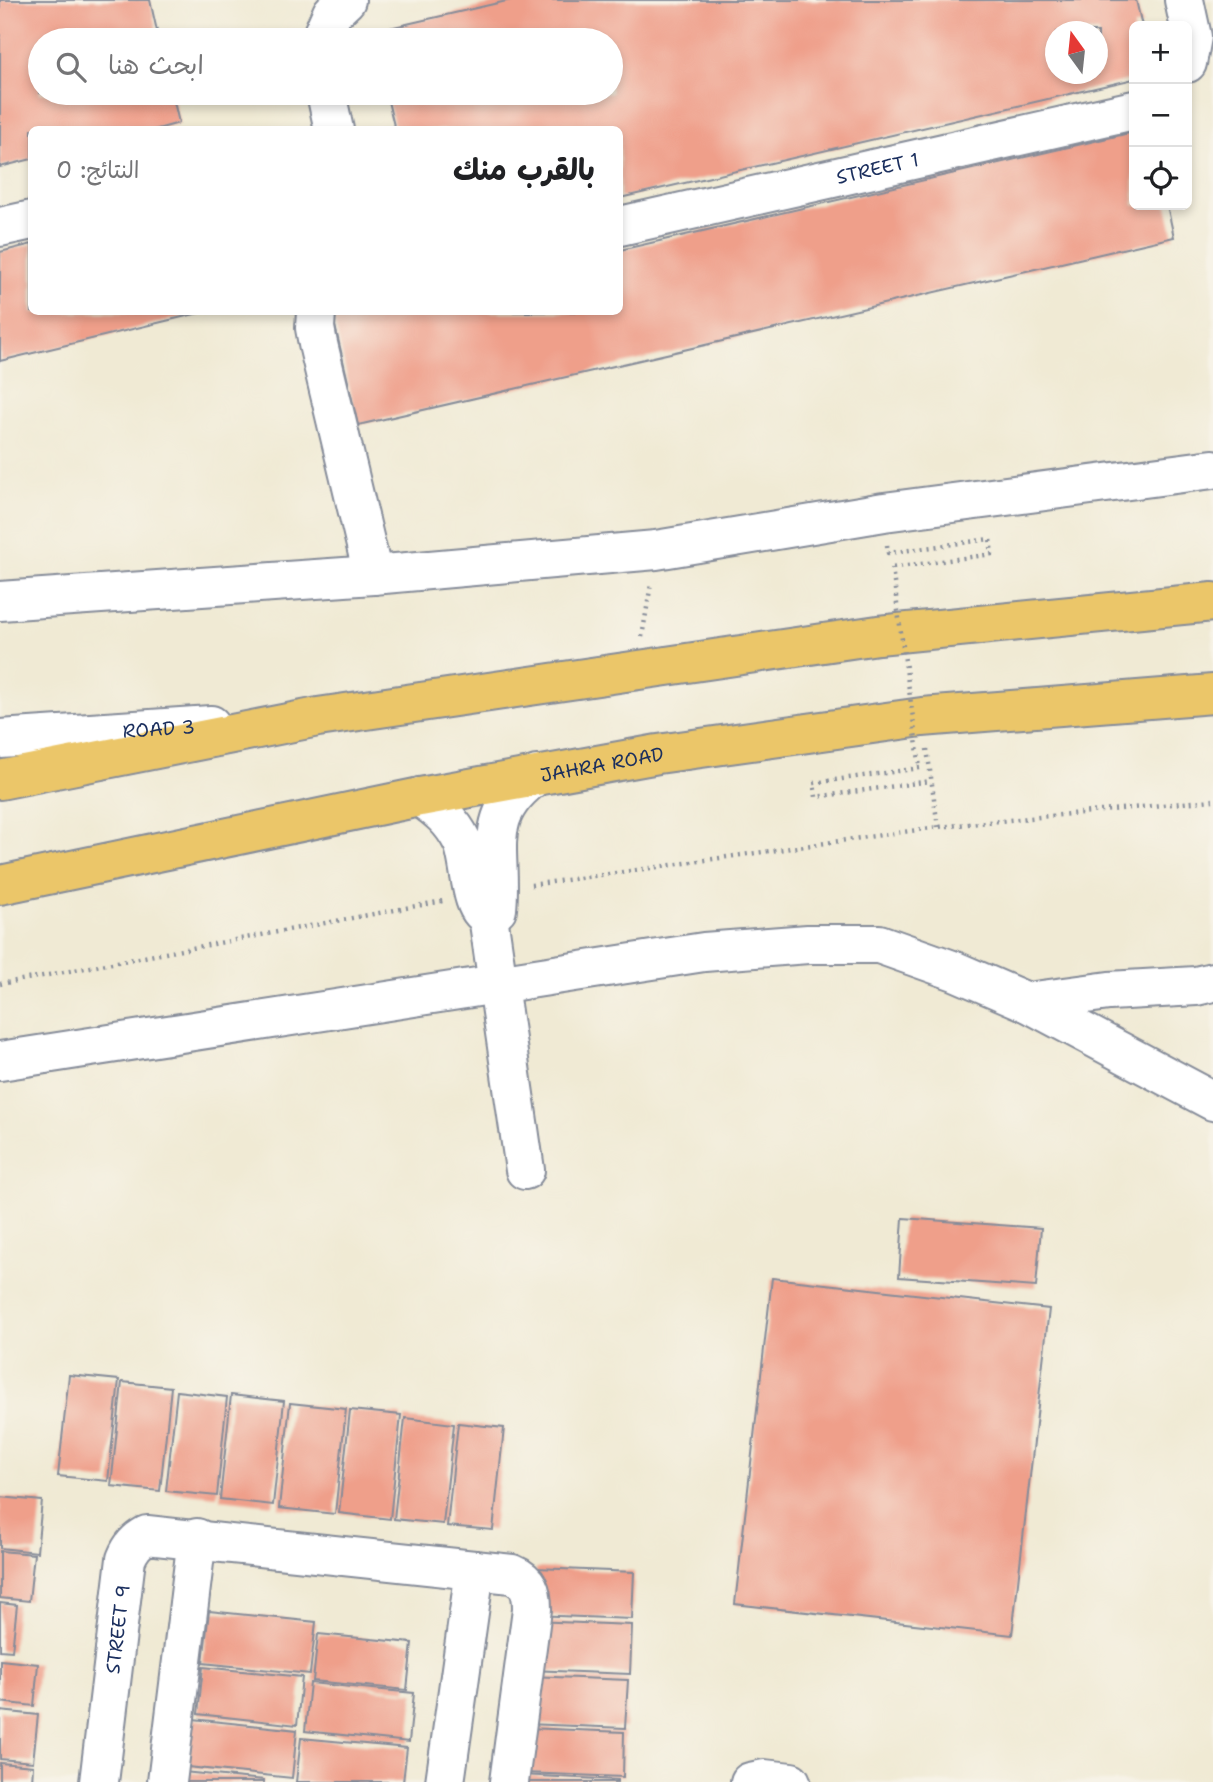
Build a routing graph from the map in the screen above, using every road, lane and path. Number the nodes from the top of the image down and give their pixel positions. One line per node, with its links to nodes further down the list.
1 (346, 0): 4 (street)
2 (1184, 0): 3 (street)
3 (1189, 21)
4 (325, 28)
5 (329, 105): 7 (street)
6 (1129, 111): 9 (street, STREET 1)
7 (333, 126)
8 (28, 221): 10 (street)
9 (623, 225)
10 (0, 227)
11 (316, 315): 15 (street)
12 (1213, 469): 13 (street)
13 (656, 550): 15 (street); 18 (path)
14 (888, 553): 26 (path, bridge)
15 (373, 575): 16 (street)
16 (0, 601)
17 (1213, 602): 20 (highway)
18 (642, 638)
19 (1213, 694): 22 (highway, JAHRA ROAD)
20 (318, 718): 21 (street, ROAD 3); 23 (highway)
21 (0, 739)
22 (537, 775): 24 (highway, JAHRA ROAD); 28 (street)
23 (0, 780)
24 (420, 797): 27 (highway, JAHRA ROAD); 28 (street)
25 (1213, 800): 26 (path)
26 (938, 827): 28 (path)
27 (0, 885)
28 (487, 901): 30 (street); 31 (path)
29 (1213, 982): 32 (street)
30 (498, 983): 32 (street); 33 (street); 35 (street)
31 (0, 984)
32 (1027, 1002): 34 (street)
33 (0, 1061)
34 (1213, 1101)
35 (525, 1170)
36 (197, 1538): 37 (street, STREET 9); 38 (street, STREET 9); 39 (street)
37 (475, 1570): 40 (street); 41 (street, STREET 9)
38 (99, 1782)
39 (167, 1782)
40 (445, 1782)
41 (509, 1782)
42 (750, 1782): 43 (street)
43 (791, 1782)

